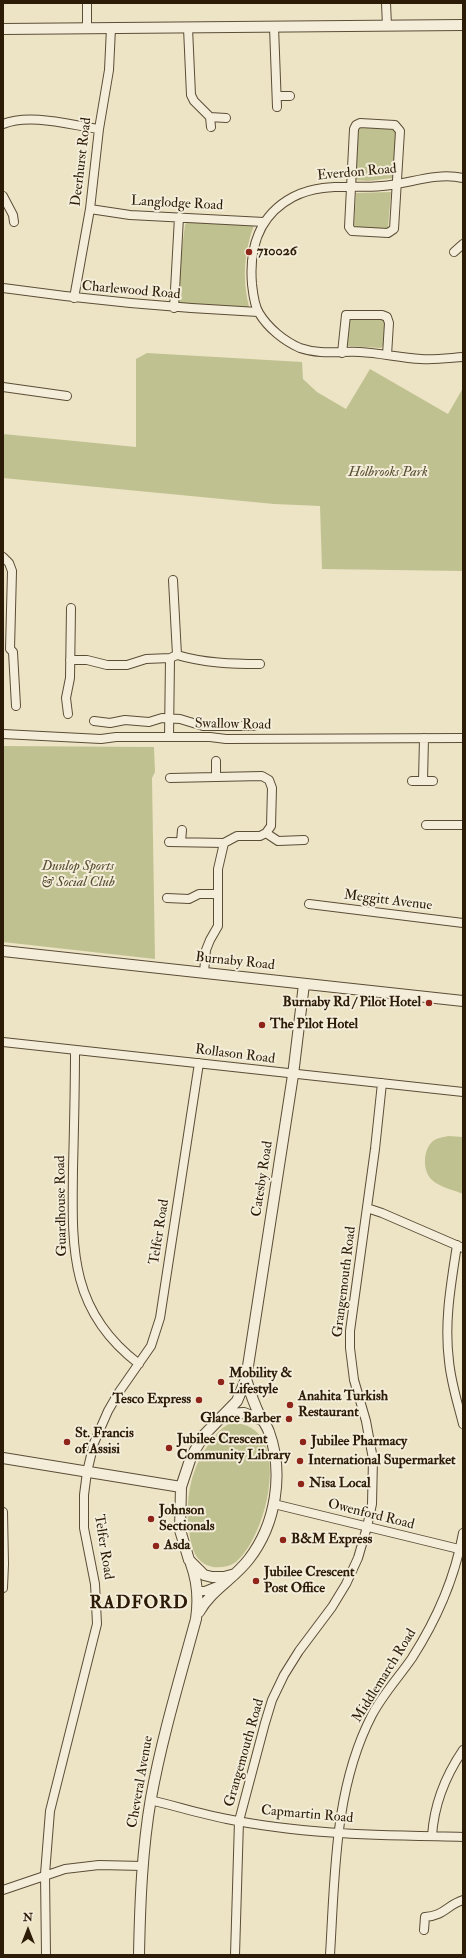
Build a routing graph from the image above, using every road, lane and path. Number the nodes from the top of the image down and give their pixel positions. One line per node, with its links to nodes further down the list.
1 (87, 3): 6 (street)
2 (386, 3): 4 (street)
3 (463, 25): 4 (street)
4 (387, 26): 5 (street)
5 (274, 27): 8 (street); 10 (street)
6 (87, 28): 7 (street); 9 (street)
7 (111, 28): 8 (street); 17 (street, Deerhurst Road)
8 (188, 28): 13 (street)
9 (3, 29)
10 (277, 96): 11 (street); 12 (street)
11 (290, 96)
12 (277, 107)
13 (210, 117): 14 (street); 16 (street)
14 (226, 118)
15 (3, 124): 17 (street)
16 (211, 127)
17 (99, 129): 22 (street, Deerhurst Road)
18 (463, 178): 19 (street, Everdon Road)
19 (396, 184): 20 (street, Everdon Road); 20 (street); 20 (street)
20 (351, 186): 25 (street, Everdon Road)
21 (3, 196): 24 (street)
22 (90, 209): 23 (street, Langlodge Road); 29 (street, Deerhurst Road)
23 (179, 218): 25 (street, Langlodge Road); 30 (street)
24 (14, 222)
25 (264, 222): 31 (street, Everdon Road)
26 (463, 244): 27 (street)
27 (454, 252)
28 (3, 288): 29 (street, Charlewood Road)
29 (74, 298): 30 (street, Charlewood Road)
30 (174, 308): 31 (street, Charlewood Road)
31 (258, 312): 32 (street, Everdon Road)
32 (342, 353): 33 (street, Everdon Road); 33 (street)
33 (387, 355): 34 (street, Everdon Road)
34 (463, 357)
35 (3, 387): 36 (street)
36 (67, 396)
37 (3, 557): 40 (street)
38 (173, 580): 41 (street)
39 (71, 608): 42 (street)
40 (7, 651): 44 (street)
41 (174, 657): 42 (street); 43 (street); 46 (street)
42 (70, 660): 45 (street)
43 (260, 664)
44 (16, 706)
45 (68, 714)
46 (169, 719): 47 (street); 48 (street); 50 (street)
47 (94, 721)
48 (254, 726)
49 (3, 734): 50 (street, Swallow Road)
50 (169, 738): 51 (street, Swallow Road)
51 (424, 738): 52 (street, Swallow Road); 57 (street)
52 (463, 738)
53 (216, 761): 54 (street)
54 (216, 777): 55 (street); 62 (street)
55 (170, 778)
56 (412, 781): 57 (street)
57 (423, 781): 58 (street)
58 (433, 781)
59 (426, 825): 60 (street)
60 (463, 825)
61 (182, 830): 65 (street)
62 (266, 833): 63 (street); 66 (street)
63 (304, 840)
64 (169, 842): 65 (street)
65 (182, 842): 66 (street)
66 (224, 844): 67 (street)
67 (218, 894): 68 (street); 72 (street)
68 (167, 898)
69 (309, 904): 70 (street, Meggitt Avenue)
70 (463, 923)
71 (3, 951): 72 (street, Burnaby Road)
72 (204, 972): 73 (street, Burnaby Road)
73 (304, 984): 74 (street, Burnaby Road); 78 (street, Catesby Road)
74 (463, 1001)
75 (3, 1042): 76 (street, Rollason Road)
76 (75, 1050): 77 (street, Rollason Road); 83 (street, Guardhouse Road)
77 (199, 1063): 78 (street, Rollason Road); 83 (street, Telfer Road)
78 (293, 1075): 79 (street, Rollason Road); 84 (street, Catesby Road)
79 (382, 1083): 80 (street, Rollason Road); 81 (street, Grangemouth Road)
80 (463, 1092)
81 (367, 1208): 82 (street); 93 (street, Grangemouth Road)
82 (460, 1247): 87 (street)
83 (139, 1364): 89 (street, Telfer Road)
84 (246, 1378): 85 (street, Catesby Road); 86 (street, Catesby Road)
85 (225, 1414): 86 (street); 90 (street)
86 (262, 1420): 91 (street)
87 (463, 1424)
88 (3, 1458): 89 (street)
89 (87, 1472): 90 (street); 109 (street, Telfer Road)
90 (181, 1487): 96 (street)
91 (274, 1504): 93 (street, Owenford Road); 97 (street)
92 (3, 1512): 99 (street)
93 (367, 1527): 95 (street, Owenford Road); 104 (street, Grangemouth Road)
94 (463, 1532): 95 (street, Middlemarch Road)
95 (462, 1549): 105 (street, Middlemarch Road)
96 (189, 1560): 97 (street); 100 (street, Cheveral Avenue)
97 (235, 1574): 98 (street, Cheveral Avenue)
98 (224, 1582): 100 (street); 101 (street, Cheveral Avenue)
99 (3, 1588)
100 (198, 1591): 101 (street, Cheveral Avenue)
101 (196, 1619): 103 (street, Cheveral Avenue)
102 (463, 1750): 106 (street)
103 (150, 1800): 104 (street, Capmartin Road); 108 (street, Cheveral Avenue)
104 (239, 1821): 105 (street, Capmartin Road); 115 (street, Grangemouth Road)
105 (338, 1832): 106 (street, Capmartin Road); 116 (street, Middlemarch Road)
106 (432, 1836): 107 (street, Capmartin Road)
107 (463, 1837)
108 (143, 1866): 109 (street); 114 (street, Cheveral Avenue)
109 (45, 1874): 110 (street); 113 (street, Telfer Road)
110 (3, 1890)
111 (463, 1900): 112 (street)
112 (424, 1930)
113 (46, 1955)
114 (139, 1955)
115 (235, 1955)
116 (330, 1955)

